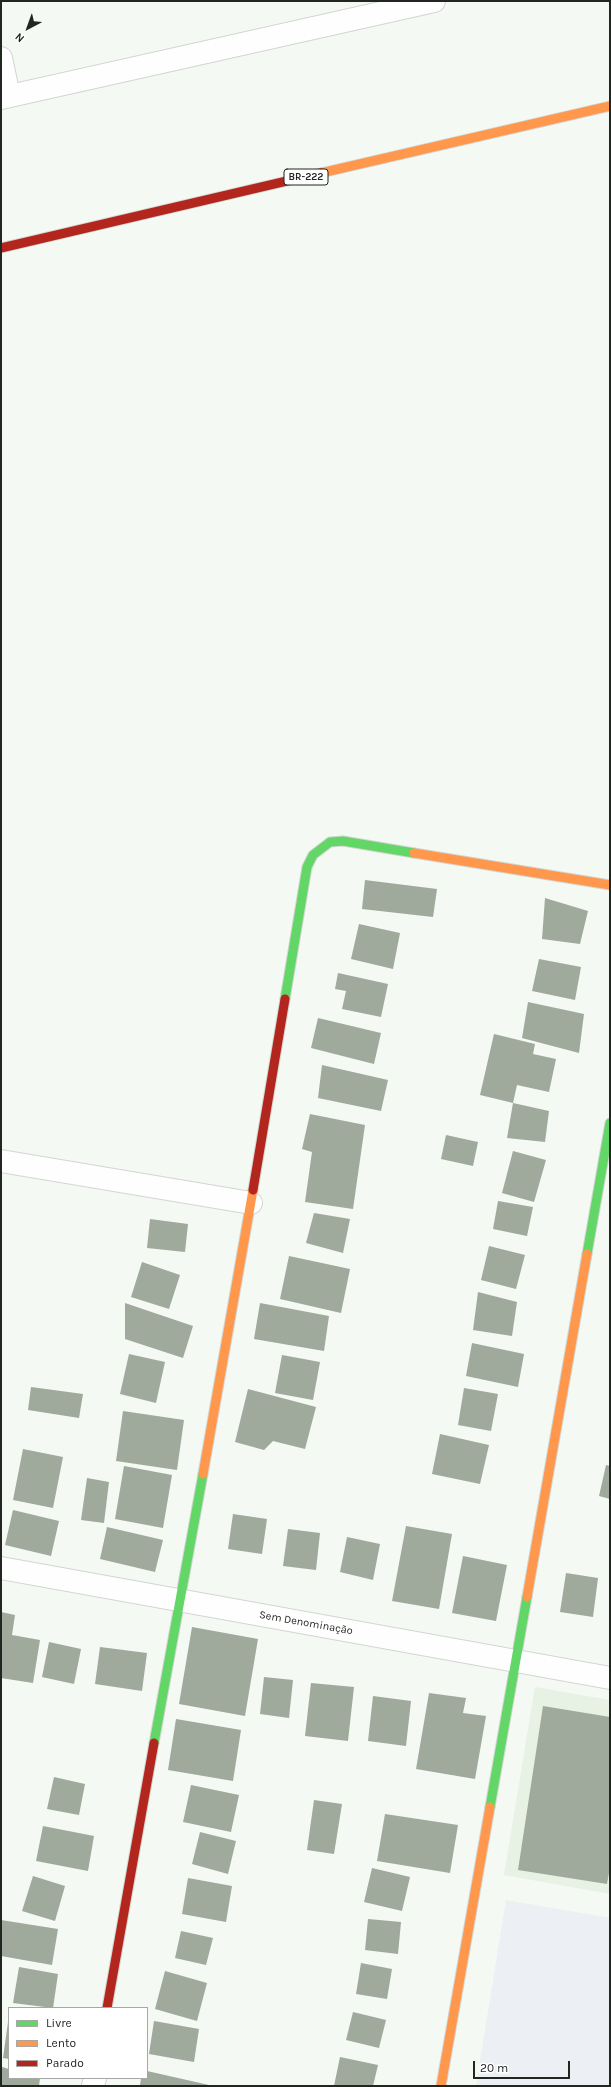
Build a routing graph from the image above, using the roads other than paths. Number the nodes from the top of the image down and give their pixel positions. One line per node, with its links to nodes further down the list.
1 (434, 1): 3 (street)
2 (1, 58): 3 (street)
3 (5, 97)
4 (610, 106): 5 (main road, BR-222)
5 (1, 248)
6 (610, 884): 9 (main road)
7 (610, 1123): 12 (main road)
8 (1, 1161): 9 (street)
9 (251, 1203): 11 (main road)
10 (1, 1568): 11 (street, Sem Denominação)
11 (181, 1600): 12 (street, Sem Denominação); 14 (main road)
12 (516, 1662): 13 (street, Sem Denominação); 15 (main road)
13 (610, 1678)
14 (107, 2007)
15 (441, 2086)

